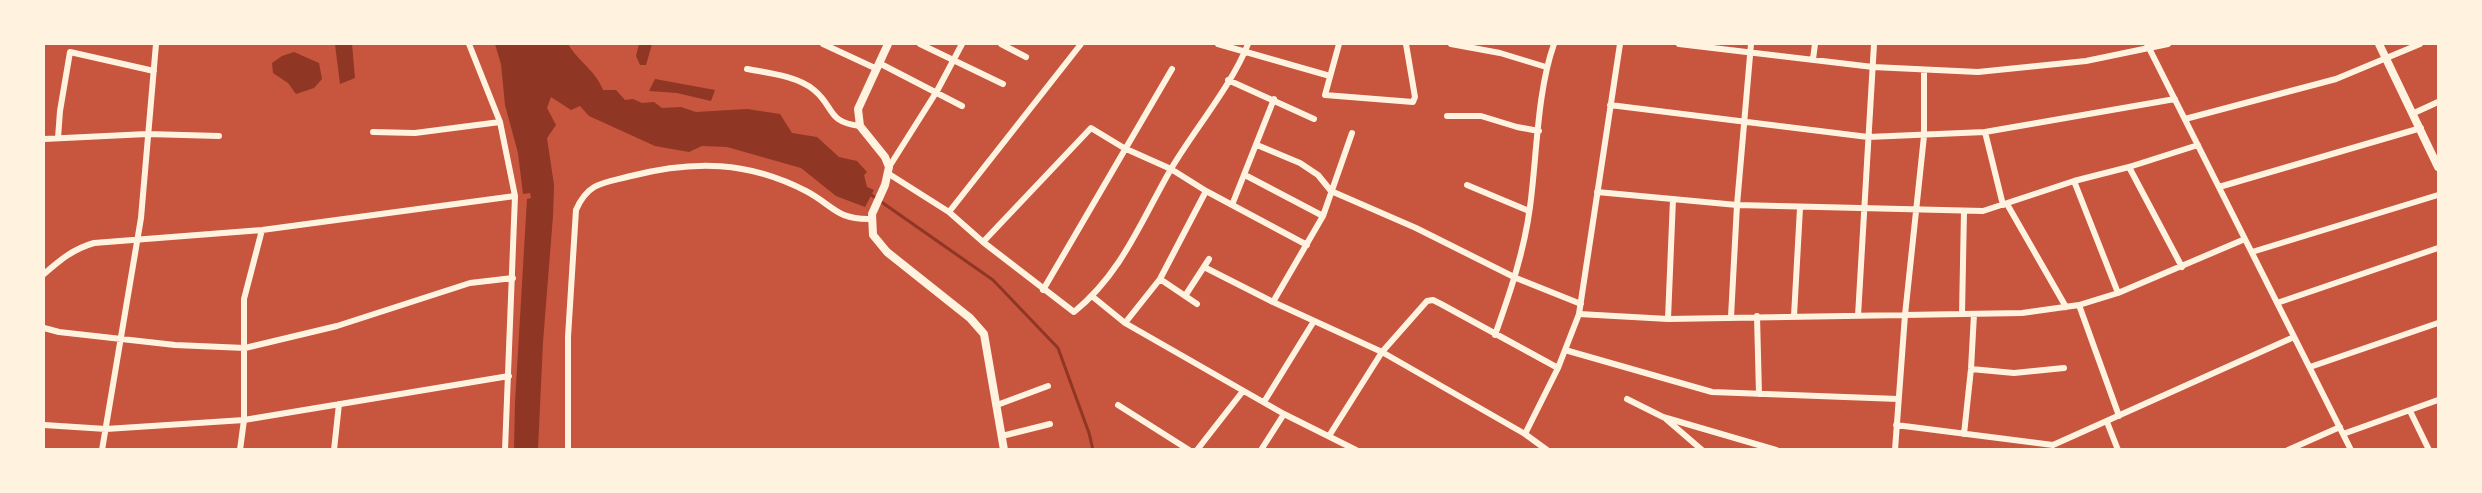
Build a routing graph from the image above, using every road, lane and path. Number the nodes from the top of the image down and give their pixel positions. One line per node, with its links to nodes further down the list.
1 (156, 44): 36 (street)
2 (469, 44): 51 (street)
3 (823, 44): 31 (street)
4 (888, 44): 31 (street)
5 (920, 44): 30 (street)
6 (962, 44): 30 (street)
7 (1001, 44): 27 (street)
8 (1081, 44): 90 (street)
9 (1218, 44): 25 (street)
10 (1248, 44): 25 (street)
11 (1339, 44): 38 (street)
12 (1406, 44): 38 (street)
13 (1451, 44): 32 (street)
14 (1554, 44): 32 (street)
15 (1620, 44): 45 (street)
16 (1679, 44): 17 (street)
17 (1691, 44): 26 (street)
18 (1751, 44): 26 (street)
19 (1815, 44): 29 (street)
20 (1874, 44): 33 (street)
21 (2168, 44): 24 (street)
22 (2379, 44): 28 (street)
23 (2420, 44): 28 (street)
24 (2148, 46): 37 (street); 43 (street)
25 (1245, 52): 38 (street); 39 (street)
26 (1750, 52): 29 (street); 53 (street)
27 (1026, 57)
28 (2387, 58): 47 (street); 50 (street)
29 (1813, 59): 33 (street)
30 (953, 60): 40 (street); 41 (street)
31 (878, 66): 41 (street); 52 (street)
32 (1546, 67): 55 (street)
33 (1873, 67): 37 (street); 63 (street)
34 (747, 69): 52 (street)
35 (1172, 69): 67 (street)
36 (154, 70): 59 (street); 62 (street)
37 (1924, 71): 61 (street)
38 (1330, 76)
39 (1228, 80): 42 (street); 70 (street)
40 (1003, 84)
41 (937, 91): 46 (street); 71 (street)
42 (1274, 99): 49 (street); 65 (street)
43 (2175, 99): 50 (street); 57 (street)
44 (2439, 102): 47 (street)
45 (1610, 105): 53 (street); 78 (street)
46 (962, 106)
47 (2414, 113): 54 (street)
48 (1447, 116): 55 (street)
49 (1314, 119)
50 (2185, 119): 66 (street)
51 (500, 122): 56 (street); 80 (street)
52 (859, 122): 71 (street)
53 (1743, 122): 63 (street); 84 (street)
54 (2421, 128): 69 (street); 75 (street)
55 (1539, 131): 88 (street)
56 (373, 132)
57 (1985, 132): 61 (street); 83 (street)
58 (1352, 133): 77 (street)
59 (147, 134): 60 (street); 62 (street); 95 (street)
60 (219, 136)
61 (1924, 136): 63 (street); 87 (street)
62 (58, 138): 64 (street)
63 (1868, 138): 86 (street)
64 (44, 140)
65 (1257, 145): 72 (street); 77 (street)
66 (2198, 145): 68 (street); 75 (street)
67 (1124, 148): 70 (street); 96 (street); 107 (street)
68 (2129, 167): 73 (street); 102 (street)
69 (2439, 167)
70 (1171, 169): 76 (street); 110 (street)
71 (889, 171): 90 (street); 91 (street)
72 (1245, 175): 82 (street); 92 (street)
73 (2074, 181): 83 (street); 108 (street)
74 (1467, 185): 88 (street)
75 (2219, 187): 94 (street)
76 (1206, 191): 82 (street); 106 (street)
77 (1331, 191): 92 (street); 105 (street)
78 (1598, 192): 81 (street); 114 (street)
79 (2439, 195): 99 (street)
80 (515, 196): 93 (street); 104 (street)
81 (1673, 199): 84 (street); 125 (street)
82 (1232, 205): 97 (street)
83 (2005, 205): 89 (street); 116 (street)
84 (1737, 206): 85 (street); 124 (street)
85 (1800, 208): 86 (street); 122 (street)
86 (1863, 208): 87 (street); 123 (street)
87 (1917, 210): 89 (street); 120 (street)
88 (1529, 211): 105 (street)
89 (1964, 211): 118 (street)
90 (949, 212): 96 (street)
91 (872, 216): 149 (street); 171 (street)
92 (1323, 216): 97 (street)
93 (262, 230): 95 (street); 133 (street)
94 (2245, 238): 99 (street); 102 (street)
95 (137, 239): 103 (street); 132 (street)
96 (982, 242): 107 (street)
97 (1307, 245): 111 (street)
98 (2439, 248): 112 (street)
99 (2252, 252): 112 (street)
100 (1209, 259): 101 (street)
101 (1204, 267): 109 (street); 111 (street)
102 (2182, 267): 108 (street)
103 (44, 274)
104 (513, 278): 133 (street); 140 (street)
105 (1516, 278): 114 (street); 130 (street)
106 (1160, 279): 109 (street); 127 (street)
107 (1043, 290): 110 (street)
108 (2118, 293): 115 (street)
109 (1185, 296): 113 (street)
110 (1093, 297): 127 (street)
111 (1273, 303): 126 (street)
112 (2277, 303): 131 (street)
113 (1197, 304)
114 (1581, 304): 117 (street)
115 (2079, 305): 116 (street); 153 (street)
116 (2066, 307): 119 (street)
117 (1579, 314): 125 (street); 134 (street)
118 (1962, 314): 119 (street); 120 (street)
119 (1974, 314): 139 (street)
120 (1905, 315): 123 (street); 145 (street)
121 (1757, 316): 122 (street); 124 (street); 143 (street)
122 (1794, 316): 123 (street)
123 (1857, 316)
124 (1731, 317): 125 (street)
125 (1668, 319)
126 (1314, 321): 135 (street); 147 (street)
127 (1125, 323): 142 (street)
128 (2439, 323): 136 (street)
129 (44, 328): 132 (street)
130 (1495, 335): 135 (street); 137 (street)
131 (2294, 337): 136 (street); 153 (street)
132 (120, 338): 133 (street); 160 (street)
133 (245, 348): 155 (street)
134 (1565, 350): 137 (street); 143 (street)
135 (1382, 352): 162 (street); 165 (street)
136 (2310, 367): 161 (street)
137 (1558, 368): 162 (street)
138 (2064, 368): 139 (street)
139 (1971, 369): 163 (street)
140 (508, 376): 148 (street); 170 (street)
141 (1048, 386): 149 (street)
142 (1243, 391): 147 (street); 174 (street)
143 (1759, 394): 145 (street)
144 (1627, 399): 154 (street)
145 (1898, 399): 159 (street)
146 (2439, 400): 151 (street)
147 (1264, 402): 152 (street)
148 (339, 404): 155 (street); 169 (street)
149 (997, 405): 164 (street)
150 (1118, 405): 173 (street)
151 (2409, 411): 161 (street); 184 (street)
152 (1284, 414): 165 (street); 175 (street)
153 (2119, 416): 156 (street)
154 (1663, 417): 178 (street); 179 (street)
155 (244, 420): 160 (street); 168 (street)
156 (2107, 422): 166 (street); 181 (street)
157 (1050, 424): 164 (street)
158 (44, 425): 160 (street)
159 (1896, 426): 163 (street); 180 (street)
160 (105, 429): 167 (street)
161 (2342, 431): 182 (street); 183 (street)
162 (1526, 434): 177 (street)
163 (1964, 434): 166 (street)
164 (1002, 436): 172 (street)
165 (1329, 436): 176 (street)
166 (2053, 447)
167 (102, 450)
168 (240, 450)
169 (334, 450)
170 (505, 450)
171 (568, 450)
172 (1004, 450)
173 (1189, 450)
174 (1197, 450)
175 (1261, 450)
176 (1356, 450)
177 (1547, 450)
178 (1702, 450)
179 (1776, 450)
180 (1894, 450)
181 (2118, 450)
182 (2288, 450)
183 (2351, 450)
184 (2429, 450)

